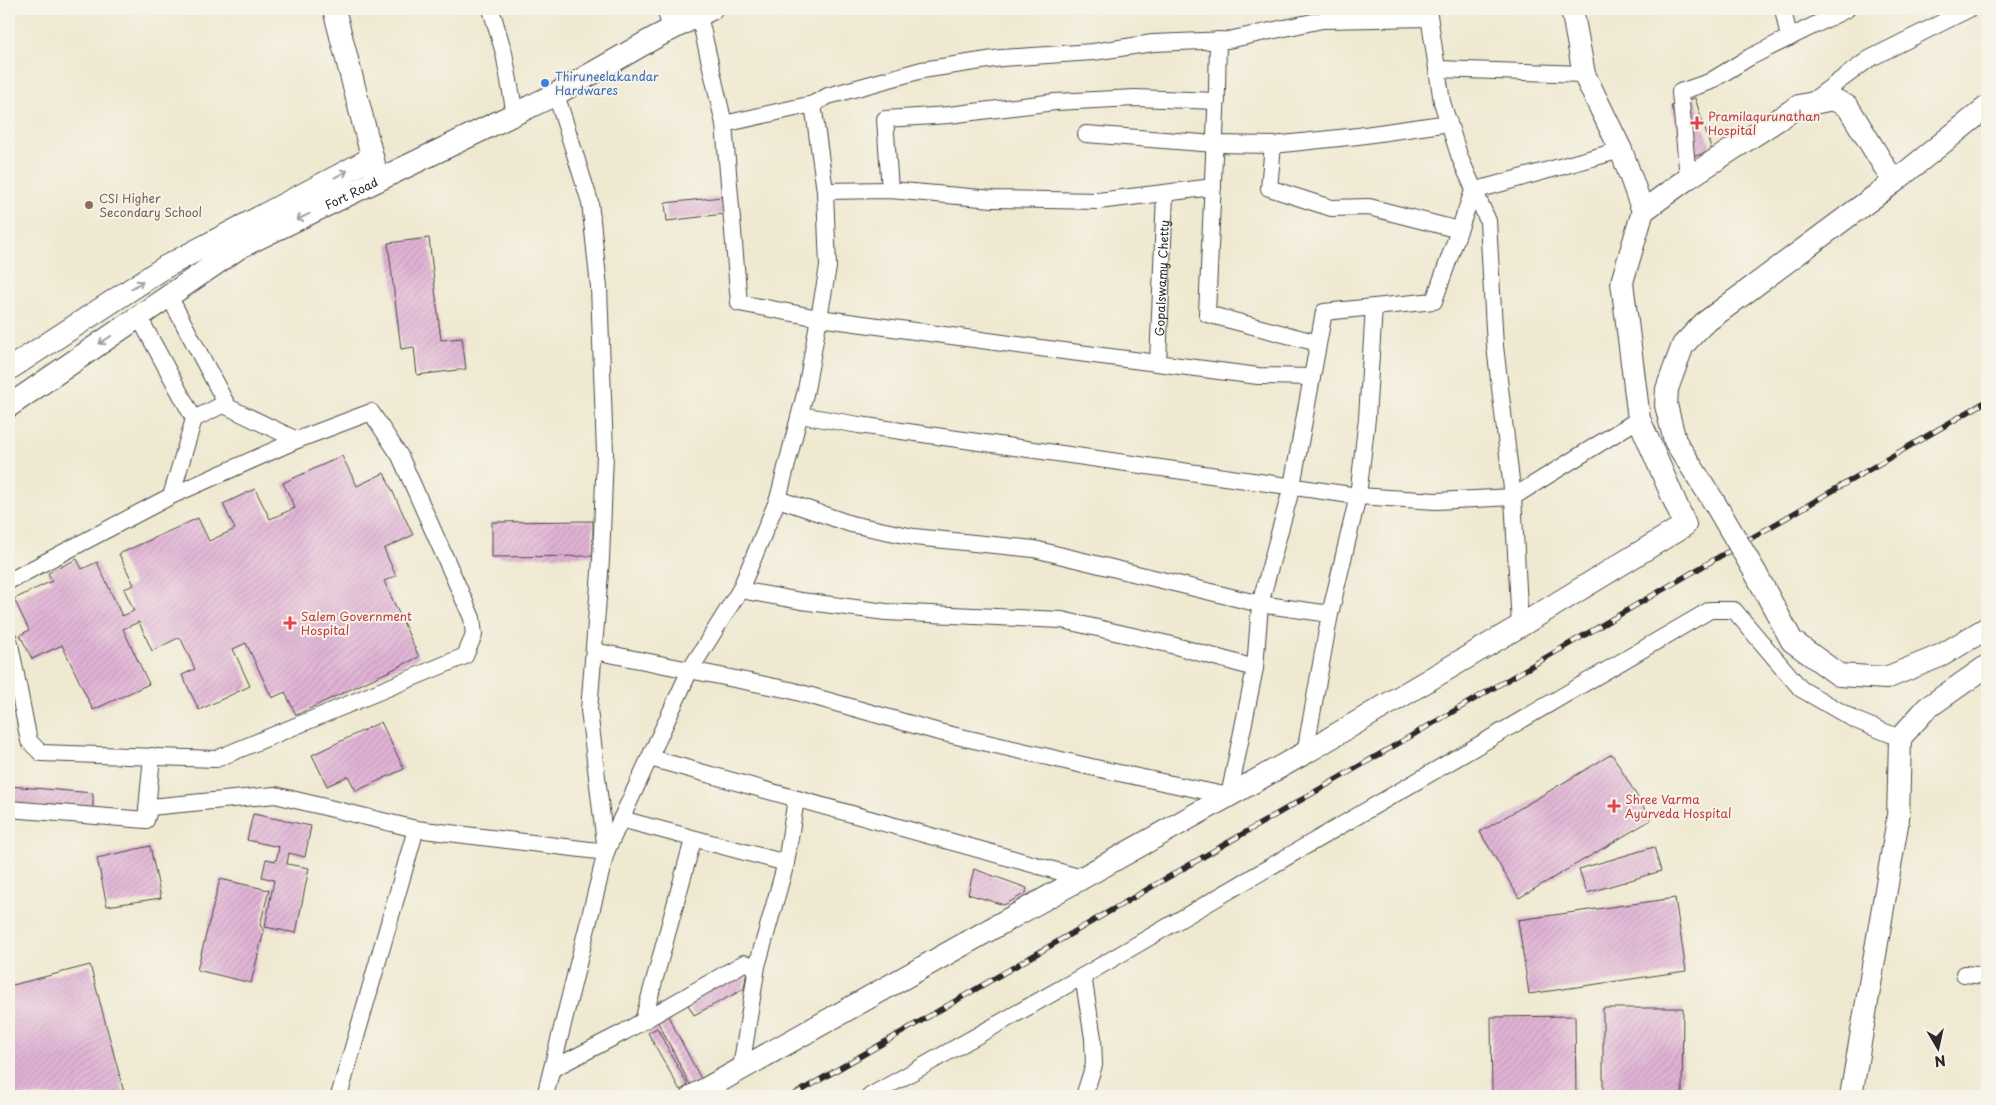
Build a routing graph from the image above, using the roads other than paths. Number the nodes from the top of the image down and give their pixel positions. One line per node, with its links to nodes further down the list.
1 (334, 9): 26 (street)
2 (491, 9): 19 (street)
3 (1572, 9): 13 (street)
4 (1783, 9): 10 (street)
5 (1847, 9): 10 (street)
6 (1968, 9): 16 (street)
7 (705, 12): 9 (street, Fort Road); 21 (street)
8 (1428, 14): 11 (street); 12 (street)
9 (668, 19): 14 (street, Fort Road)
10 (1789, 38): 27 (street)
11 (1218, 40): 15 (street); 17 (street)
12 (1437, 69): 13 (street); 20 (street)
13 (1584, 74): 25 (street)
14 (556, 94): 19 (street, Fort Road); 63 (street)
15 (1217, 101): 23 (street); 31 (street)
16 (1810, 102): 27 (street); 29 (street)
17 (813, 104): 21 (street); 33 (street)
18 (1987, 107): 29 (street)
19 (515, 114): 28 (street, Fort Road)
20 (1449, 122): 24 (street); 32 (street)
21 (724, 124): 40 (street)
22 (1086, 134): 23 (street)
23 (1215, 144): 24 (street); 30 (street)
24 (1273, 145): 36 (street)
25 (1620, 150): 32 (street); 35 (street)
26 (372, 158): 28 (street); 43 (street, one-way to 26)
27 (1688, 178): 35 (street)
28 (378, 181): 37 (street, Fort Road, one-way to 37)
29 (1894, 182): 61 (street, bridge)
30 (1213, 187): 34 (street); 41 (street)
31 (890, 190): 33 (street); 34 (street)
32 (1474, 190): 36 (street); 54 (street)
33 (825, 191): 40 (street)
34 (1165, 194): 42 (street, Gopalswamy Chetty)
35 (1643, 211): 49 (street)
36 (1459, 230): 38 (street)
37 (169, 296): 39 (street, Fort Road); 45 (street)
38 (1374, 307): 41 (street); 53 (street)
39 (139, 317): 46 (street, Fort Road, one-way to 46); 48 (street)
40 (819, 318): 42 (street); 47 (street)
41 (1318, 343): 44 (street)
42 (1158, 363): 44 (street)
43 (9, 369)
44 (1312, 377): 51 (street)
45 (226, 403): 48 (street); 50 (street)
46 (9, 406)
47 (800, 415): 51 (street); 55 (street)
48 (194, 419): 52 (street)
49 (1639, 419): 54 (street); 60 (street)
50 (297, 440): 52 (street); 69 (street)
51 (1292, 486): 53 (street); 58 (street)
52 (171, 496): 56 (street)
53 (1358, 496): 54 (street); 59 (street)
54 (1513, 497): 60 (street)
55 (778, 498): 57 (street); 58 (street)
56 (9, 581)
57 (740, 590): 65 (street); 66 (street)
58 (1260, 604): 59 (street); 65 (street)
59 (1330, 614): 68 (street)
60 (1520, 626): 68 (street)
61 (1987, 628)
62 (9, 639): 69 (street)
63 (594, 651): 66 (street); 78 (street)
64 (1987, 666): 67 (street)
65 (1255, 668): 71 (street)
66 (690, 670): 70 (street); 71 (street)
67 (1900, 738): 83 (street); 93 (street)
68 (1305, 753): 71 (street)
69 (152, 756): 75 (street)
70 (650, 758): 72 (street); 74 (street)
71 (1229, 796): 80 (street)
72 (796, 799): 79 (street); 80 (street)
73 (9, 809): 75 (street)
74 (621, 819): 77 (street); 78 (street)
75 (146, 820): 76 (street)
76 (416, 829): 78 (street); 88 (street)
77 (693, 840): 79 (street); 85 (street)
78 (606, 852): 87 (street)
79 (786, 863): 81 (street)
80 (1082, 878): 86 (street)
81 (757, 966): 85 (street); 86 (street)
82 (1964, 974): 84 (street)
83 (1082, 976): 91 (street); 92 (street)
84 (1987, 976)
85 (643, 1021): 87 (street)
86 (741, 1068): 90 (street)
87 (552, 1069): 89 (street)
88 (339, 1096)
89 (545, 1096)
90 (693, 1096)
91 (870, 1096)
92 (1084, 1096)
93 (1850, 1096)

